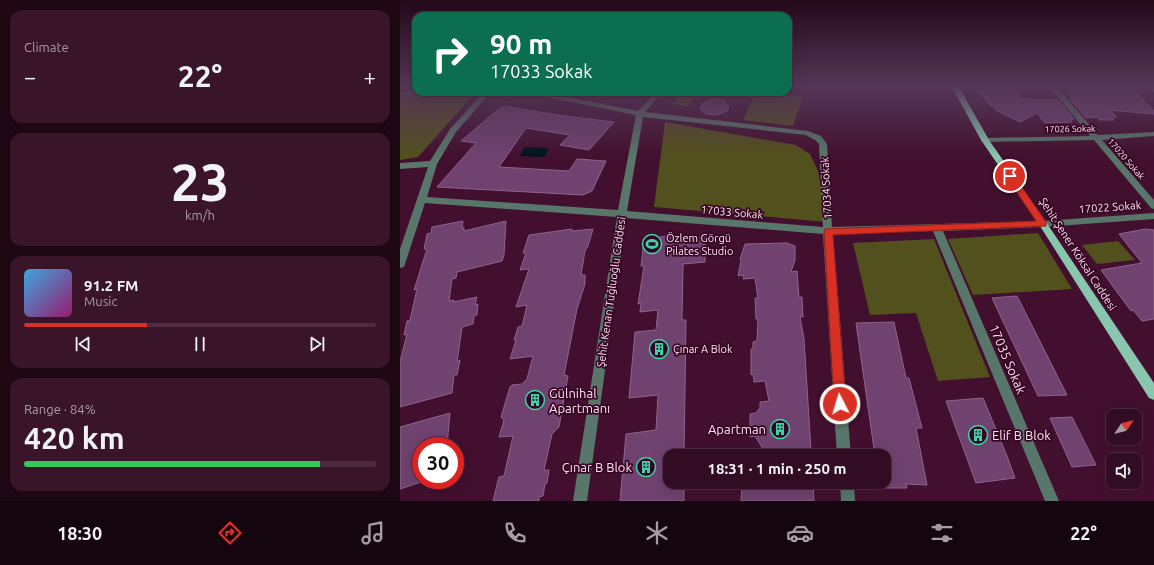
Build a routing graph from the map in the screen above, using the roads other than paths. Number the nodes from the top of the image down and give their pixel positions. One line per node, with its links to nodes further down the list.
1 (472, 110): 10 (street)
2 (622, 110): 6 (street)
3 (643, 110): 6 (street)
4 (968, 110): 9 (main road, Şehit Şener Köksal Caddesi)
5 (1073, 110): 8 (street, 17020 Sokak)
6 (640, 114): 14 (street, Şehit Kenan Tuğluoğlu Caddesi); 18 (street, 17034 Sokak)
7 (1154, 134): 8 (street, 17026 Sokak)
8 (1096, 138): 9 (street, 17026 Sokak); 13 (street, 17020 Sokak)
9 (985, 140): 16 (main road, Şehit Şener Köksal Caddesi)
10 (433, 164): 11 (street); 12 (street)
11 (400, 166)
12 (420, 200): 14 (street, 17033 Sokak); 19 (street)
13 (1154, 206)
14 (622, 214): 18 (street, 17033 Sokak); 23 (street, Şehit Kenan Tuğluoğlu Caddesi)
15 (1154, 216): 16 (street, 17022 Sokak)
16 (1043, 224): 17 (street, 17033 Sokak); 20 (main road, Şehit Şener Köksal Caddesi)
17 (937, 228): 18 (street, 17033 Sokak); 25 (street, 17035 Sokak)
18 (828, 232): 21 (street, 17034 Sokak)
19 (400, 264)
20 (1154, 394)
21 (843, 449)
22 (847, 489): 24 (street)
23 (580, 501)
24 (848, 501)
25 (1052, 501)

